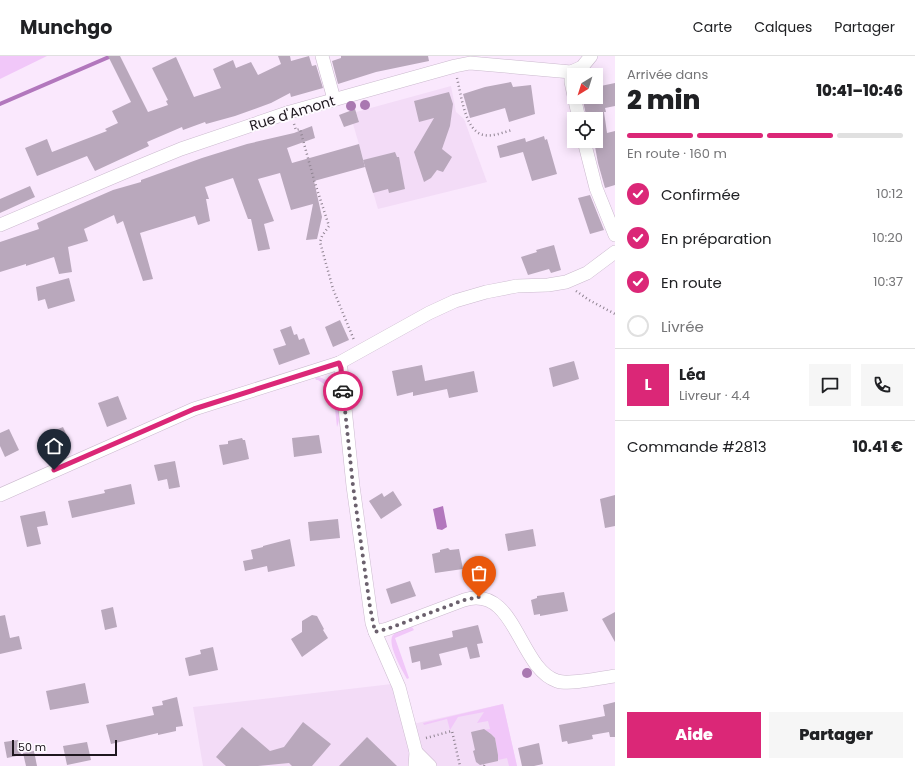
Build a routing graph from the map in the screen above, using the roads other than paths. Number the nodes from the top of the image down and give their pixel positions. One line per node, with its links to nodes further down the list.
1 (322, 56): 6 (street)
2 (591, 56): 4 (street)
3 (471, 60): 5 (street, Rue d'Amont); 6 (street, Rue d'Amont)
4 (580, 68)
5 (567, 72)
6 (334, 100): 8 (street, Rue d'Amont)
7 (586, 148): 9 (street)
8 (0, 225)
9 (615, 234)
10 (615, 252): 11 (street)
11 (339, 363): 12 (street); 13 (street)
12 (0, 495)
13 (375, 632): 14 (street); 15 (street)
14 (615, 676)
15 (416, 752): 16 (street); 17 (street)
16 (415, 766)
17 (430, 766)

